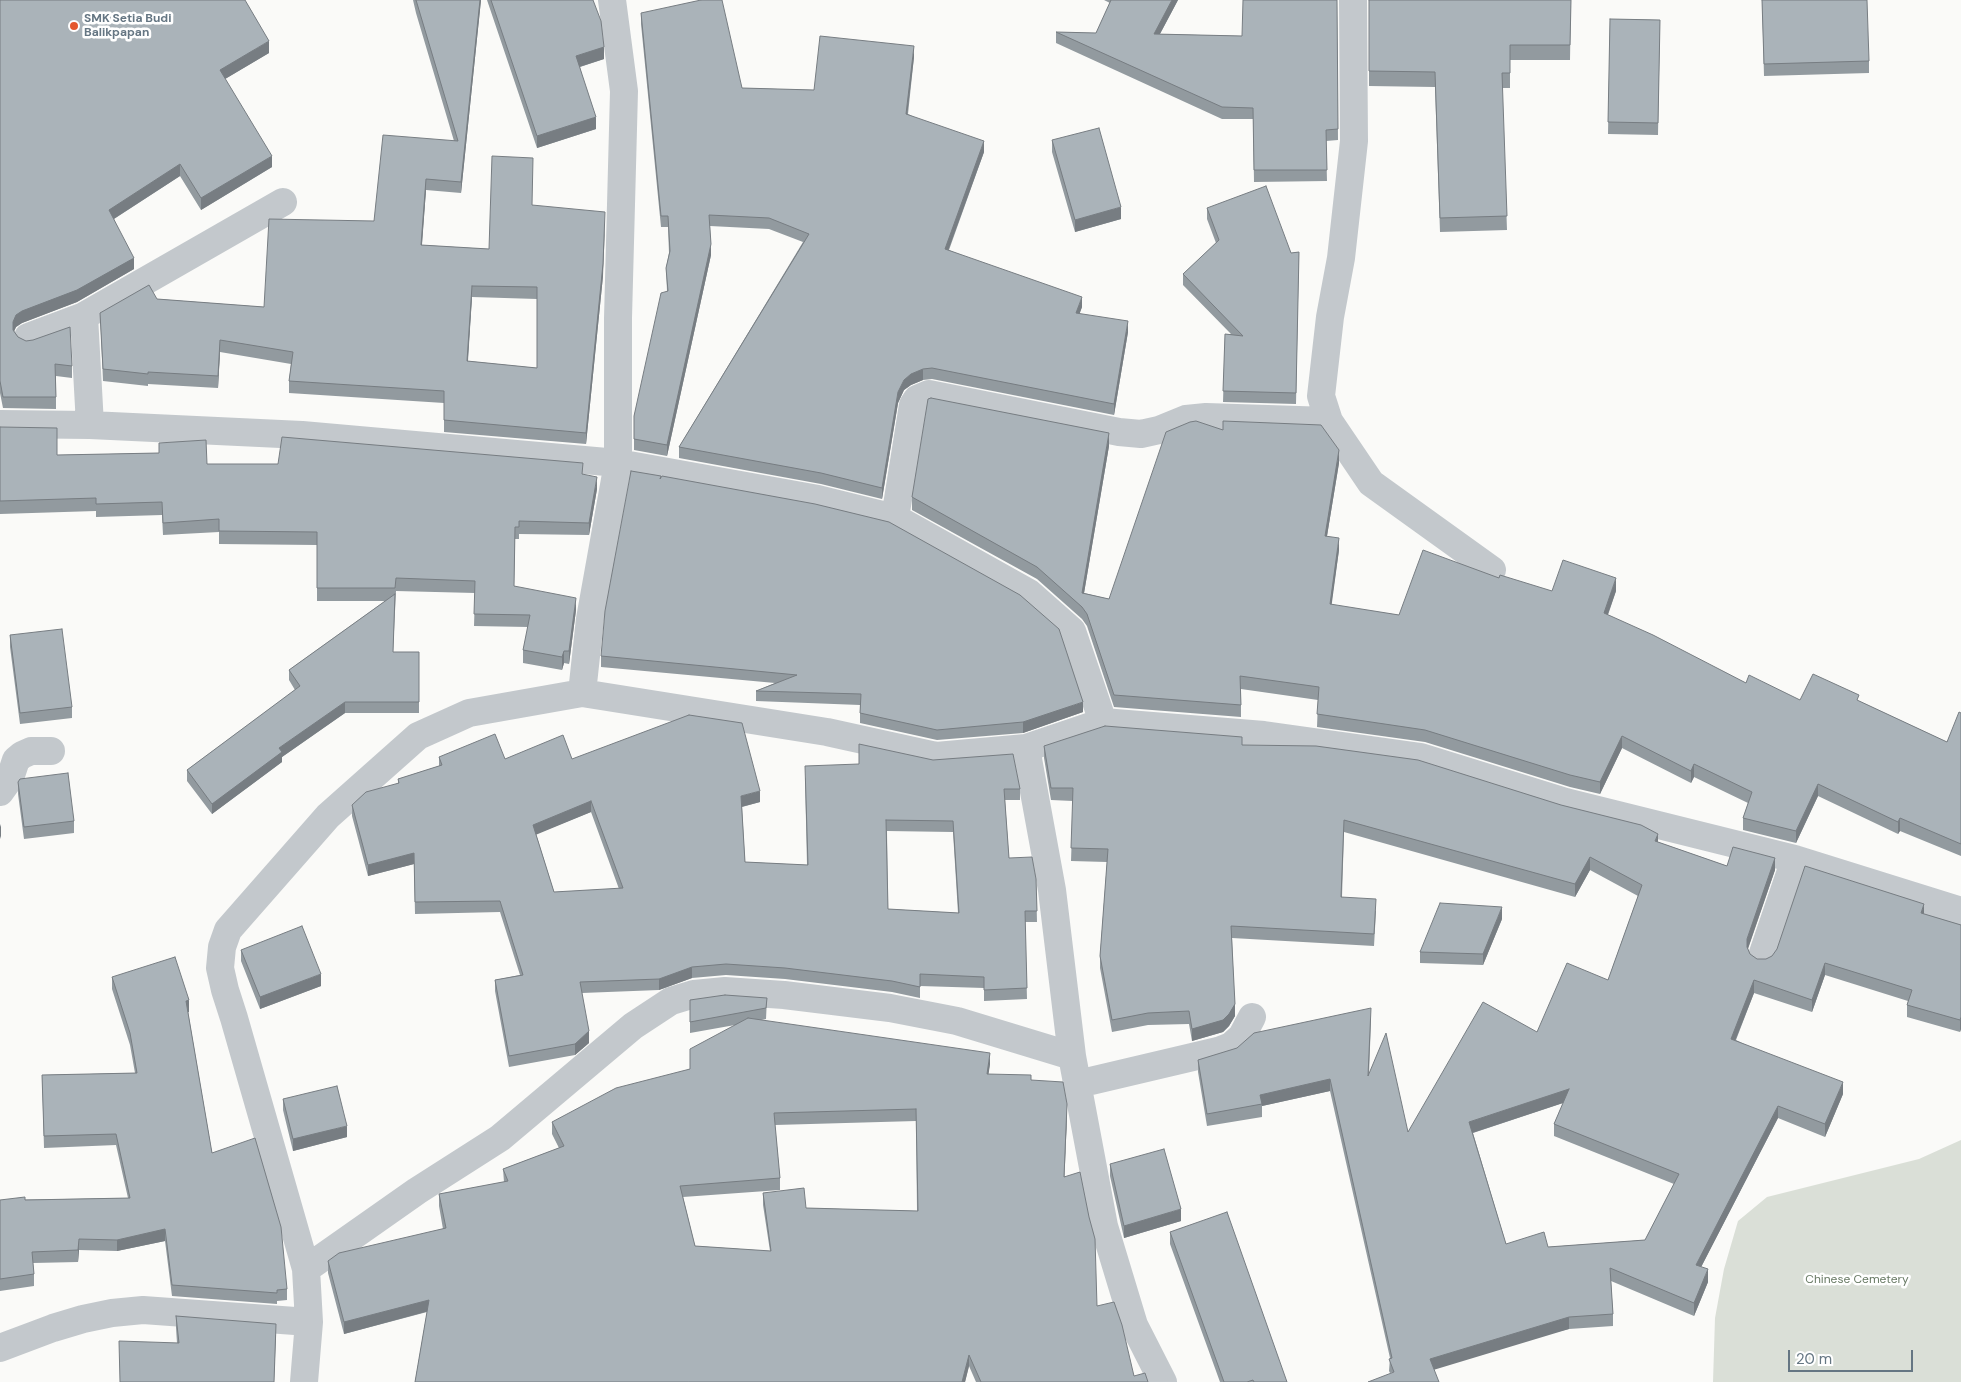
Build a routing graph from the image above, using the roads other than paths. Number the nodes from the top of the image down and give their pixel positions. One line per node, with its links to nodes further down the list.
1 (612, 0): 9 (street)
2 (1353, 0): 6 (street)
3 (283, 202): 4 (street)
4 (84, 316): 5 (street); 8 (street)
5 (28, 337)
6 (1329, 421): 10 (street); 11 (street)
7 (0, 424): 8 (street)
8 (90, 425): 9 (street)
9 (618, 464): 10 (street); 12 (street)
10 (894, 518): 13 (street)
11 (1492, 570)
12 (582, 693): 14 (street); 23 (street)
13 (1103, 722): 14 (street); 17 (street)
14 (1026, 748): 21 (street)
15 (51, 751): 16 (street)
16 (0, 792)
17 (1795, 859): 18 (street); 19 (street)
18 (1961, 911)
19 (1762, 956)
20 (1252, 1017): 22 (street)
21 (1072, 1056): 22 (street); 23 (street)
22 (1078, 1084): 27 (street)
23 (306, 1269): 24 (street)
24 (309, 1322): 25 (street); 26 (street)
25 (0, 1348)
26 (304, 1382)
27 (1163, 1382)

